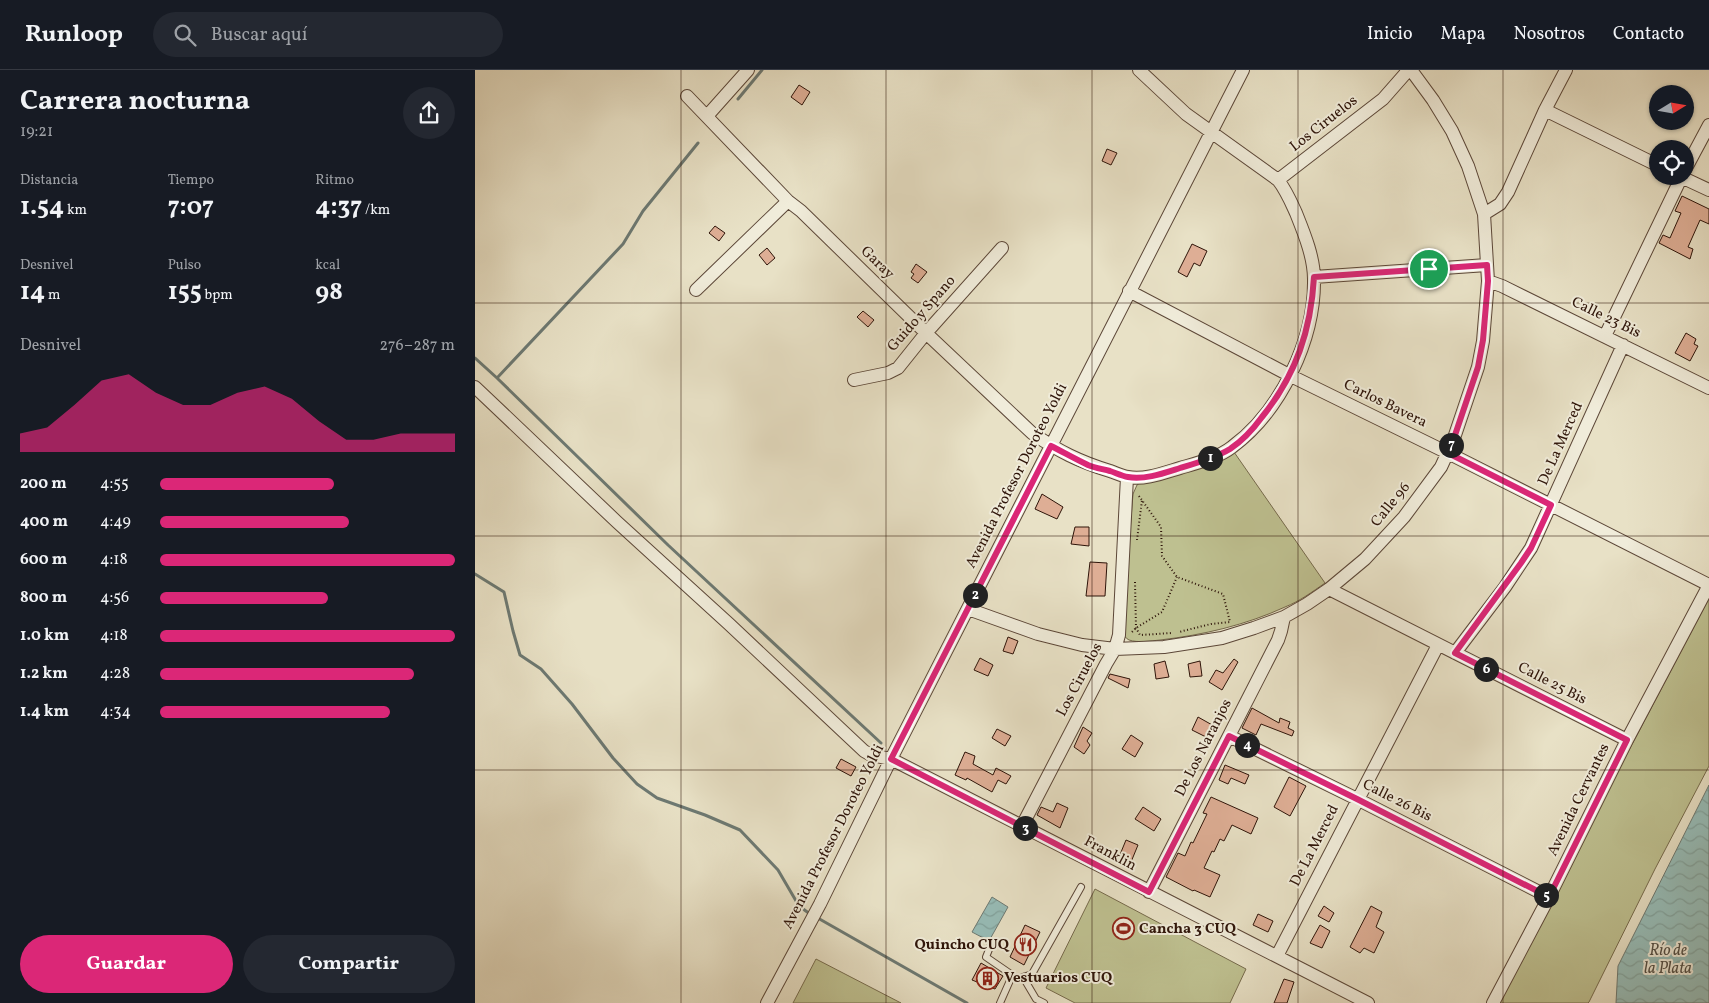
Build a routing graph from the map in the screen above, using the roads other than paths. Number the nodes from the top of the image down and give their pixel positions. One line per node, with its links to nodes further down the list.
1 (748, 70): 9 (street)
2 (1139, 70): 11 (street)
3 (1243, 70): 11 (street, Avenida Profesor Doroteo Yoldi)
4 (1407, 70): 14 (street, Los Ciruelos)
5 (1411, 70): 19 (street, Calle 96)
6 (1566, 70): 8 (street)
7 (687, 96): 9 (street, Garay)
8 (1545, 110): 13 (street); 19 (street)
9 (707, 116): 18 (street, Garay)
10 (1709, 125): 12 (street)
11 (1211, 132): 14 (street); 25 (street, Avenida Profesor Doroteo Yoldi)
12 (1694, 153)
13 (1649, 162)
14 (1278, 180): 22 (street)
15 (1694, 182): 17 (street)
16 (1677, 185): 27 (street)
17 (1709, 190)
18 (788, 201): 24 (street); 26 (street, Garay)
19 (1484, 214): 21 (street, Calle 96)
20 (1002, 248): 26 (street, Guido y Spano)
21 (1487, 265): 22 (street); 23 (street, Calle 96)
22 (1314, 277): 29 (street)
23 (1488, 281): 27 (street, Calle 23 Bis); 34 (street, Calle 96)
24 (696, 290)
25 (1129, 291): 29 (street, Carlos Bavera); 33 (street, Avenida Profesor Doroteo Yoldi)
26 (926, 333): 30 (street, Guido y Spano); 33 (street, Garay)
27 (1605, 336): 28 (street, Calle 23 Bis)
28 (1623, 345): 32 (street, Calle 23 Bis); 36 (street, De La Merced)
29 (1289, 376): 34 (street, Carlos Bavera); 35 (street)
30 (854, 380)
31 (475, 387): 46 (street, Franklin)
32 (1709, 388)
33 (1051, 446): 35 (street, Garay); 39 (street, Avenida Profesor Doroteo Yoldi)
34 (1448, 453): 36 (street, Carlos Bavera); 38 (street, Calle 96)
35 (1127, 481): 42 (street, Los Ciruelos)
36 (1551, 505): 37 (street, Carlos Bavera); 43 (street, De La Merced)
37 (1709, 585): 45 (street, Avenida Cervantes)
38 (1329, 589): 40 (street, Calle 96); 41 (street, Calle 25 Bis)
39 (968, 609): 42 (street, Calle 96); 46 (street, Avenida Profesor Doroteo Yoldi)
40 (1284, 617): 42 (street, Calle 96); 44 (street, De Los Naranjos)
41 (1437, 645): 43 (street, Calle 25 Bis); 47 (street, De La Merced)
42 (1115, 649): 48 (street, Los Ciruelos)
43 (1455, 653): 45 (street, Calle 25 Bis)
44 (1229, 736): 47 (street, Calle 26 Bis); 50 (street, De Los Naranjos)
45 (1627, 740): 51 (street, Avenida Cervantes)
46 (891, 759): 48 (street, Franklin); 56 (street, Avenida Profesor Doroteo Yoldi)
47 (1357, 799): 51 (street, Calle 26 Bis); 53 (street, De La Merced)
48 (1022, 826): 50 (street, Franklin)
49 (1081, 887): 55 (lane)
50 (1149, 892): 53 (street, Franklin)
51 (1549, 897): 60 (street, Avenida Cervantes)
52 (990, 947): 54 (lane)
53 (1277, 956): 59 (street, Franklin)
54 (1012, 976): 55 (lane); 57 (lane)
55 (1023, 977): 58 (lane)
56 (767, 1003)
57 (1000, 1003)
58 (1044, 1003)
59 (1368, 1003)
60 (1493, 1003)

